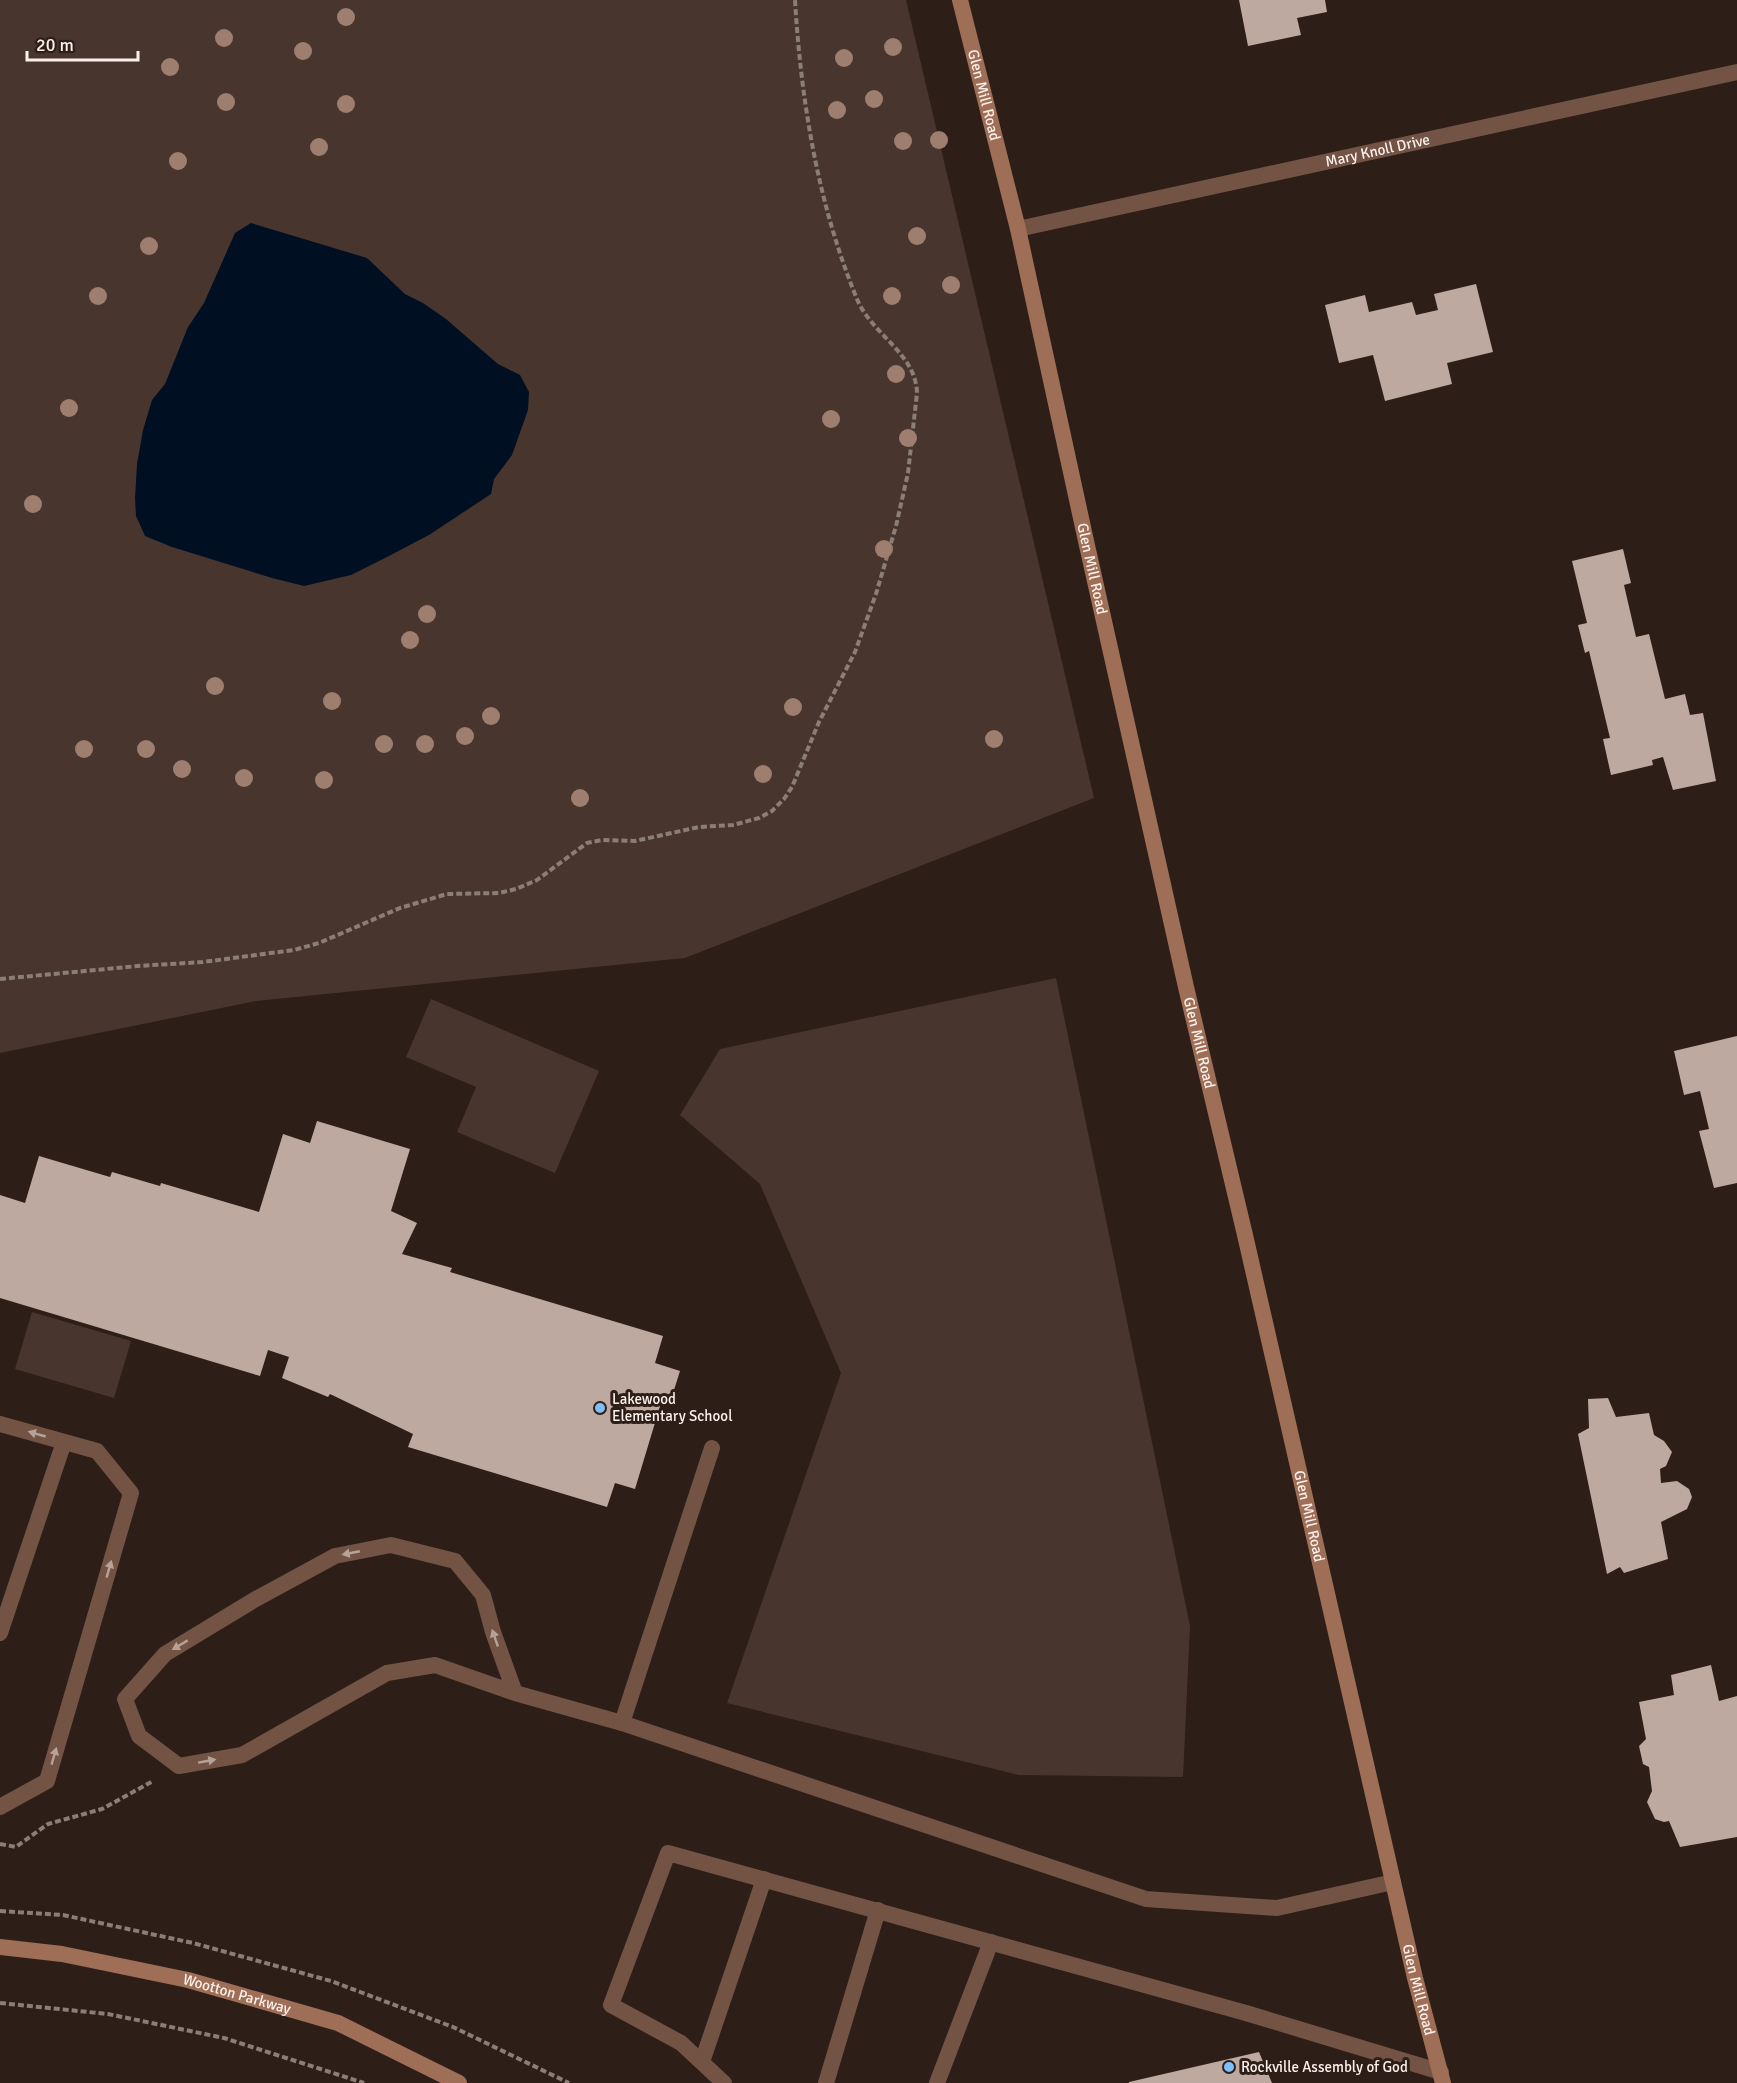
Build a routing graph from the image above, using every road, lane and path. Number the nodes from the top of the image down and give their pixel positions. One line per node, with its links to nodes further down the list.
1 (795, 0): 5 (path)
2 (960, 0): 4 (main road, Glen Mill Road)
3 (1737, 72): 4 (street, Mary Knoll Drive)
4 (1018, 229): 16 (main road, Glen Mill Road)
5 (0, 979)
6 (0, 1424): 7 (street, one-way to 6)
7 (63, 1442): 9 (street); 13 (street, one-way to 7)
8 (712, 1448): 11 (street)
9 (0, 1633)
10 (515, 1693): 11 (street); 12 (street, one-way to 10); 12 (street, one-way to 12)
11 (622, 1723): 16 (street)
12 (180, 1766): 14 (path)
13 (0, 1807)
14 (0, 1844)
15 (764, 1879): 17 (street); 21 (street); 21 (street)
16 (1393, 1882): 22 (main road, Glen Mill Road)
17 (878, 1911): 18 (street); 26 (street)
18 (991, 1942): 22 (street); 27 (street)
19 (0, 1947): 24 (main road, Wootton Parkway)
20 (0, 2002): 23 (path)
21 (702, 2062): 25 (street)
22 (1442, 2077)
23 (364, 2083)
24 (459, 2083)
25 (724, 2083)
26 (826, 2083)
27 (937, 2083)

